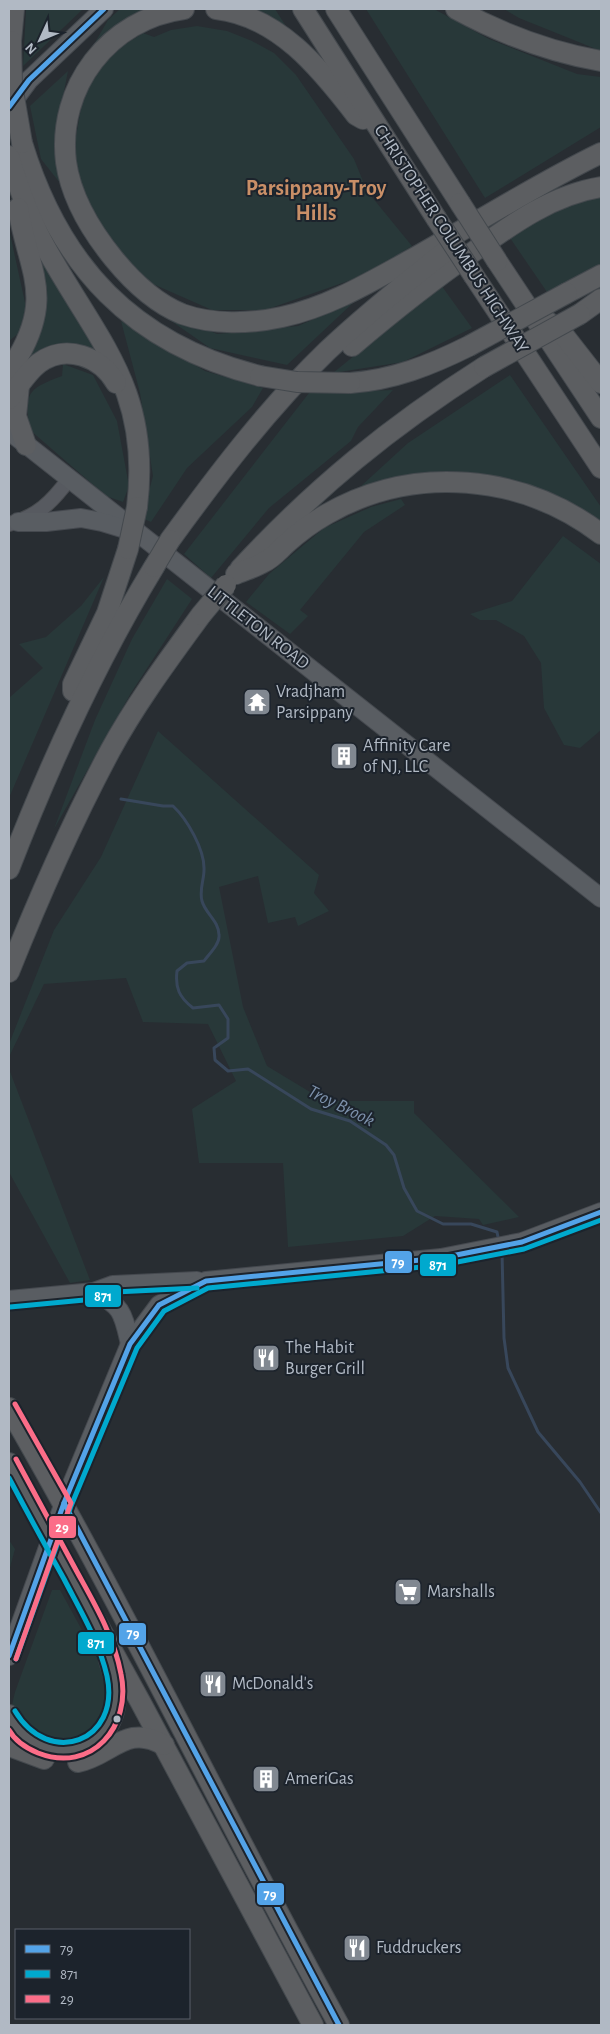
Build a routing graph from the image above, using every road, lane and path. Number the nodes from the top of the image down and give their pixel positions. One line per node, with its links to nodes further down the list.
1 (14, 9): 15 (highway, bridge)
2 (104, 9): 11 (main road)
3 (184, 9): 18 (highway)
4 (216, 9): 14 (highway)
5 (303, 9): 14 (highway, CHRISTOPHER COLUMBUS HIGHWAY)
6 (336, 9): 21 (highway, CHRISTOPHER COLUMBUS HIGHWAY, bridge)
7 (456, 9): 9 (highway)
8 (480, 9): 9 (highway)
9 (519, 39): 10 (highway)
10 (601, 61)
11 (29, 80): 12 (main road); 13 (main road)
12 (9, 92)
13 (9, 107)
14 (378, 127): 31 (highway, CHRISTOPHER COLUMBUS HIGHWAY, bridge)
15 (13, 152): 19 (highway, bridge); 24 (highway); 30 (highway)
16 (601, 152): 18 (highway)
17 (601, 187): 26 (highway)
18 (501, 209): 26 (highway)
19 (601, 275)
20 (601, 299): 23 (highway)
21 (526, 305): 25 (highway); 27 (highway, CHRISTOPHER COLUMBUS HIGHWAY)
22 (601, 312): 23 (highway)
23 (580, 314): 36 (highway, bridge)
24 (12, 376): 29 (highway); 30 (highway)
25 (601, 384)
26 (287, 393): 37 (highway, bridge)
27 (601, 418)
28 (9, 431): 29 (main road, LITTLETON ROAD)
29 (26, 446): 32 (main road, LITTLETON ROAD)
30 (139, 446): 35 (highway, bridge)
31 (601, 468)
32 (69, 479): 33 (street); 35 (main road, LITTLETON ROAD)
33 (13, 523): 35 (main road)
34 (601, 534): 36 (highway)
35 (133, 542): 37 (highway); 39 (main road, LITTLETON ROAD)
36 (231, 579): 40 (highway, bridge)
37 (74, 713): 38 (highway)
38 (9, 869)
39 (601, 898)
40 (9, 972)
41 (601, 1212): 42 (main road)
42 (206, 1281): 43 (main road); 45 (main road)
43 (94, 1292): 44 (main road); 45 (main road)
44 (9, 1300)
45 (130, 1344): 48 (main road)
46 (9, 1408): 48 (highway)
47 (9, 1464): 49 (highway)
48 (64, 1503): 49 (main road); 58 (highway)
49 (51, 1539): 50 (highway); 51 (main road)
50 (96, 1623): 52 (highway); 53 (highway)
51 (9, 1656)
52 (9, 1715)
53 (164, 1745): 56 (highway); 57 (highway)
54 (9, 1746): 56 (highway)
55 (9, 1760): 56 (highway)
56 (51, 1761)
57 (313, 2025)
58 (339, 2025)

